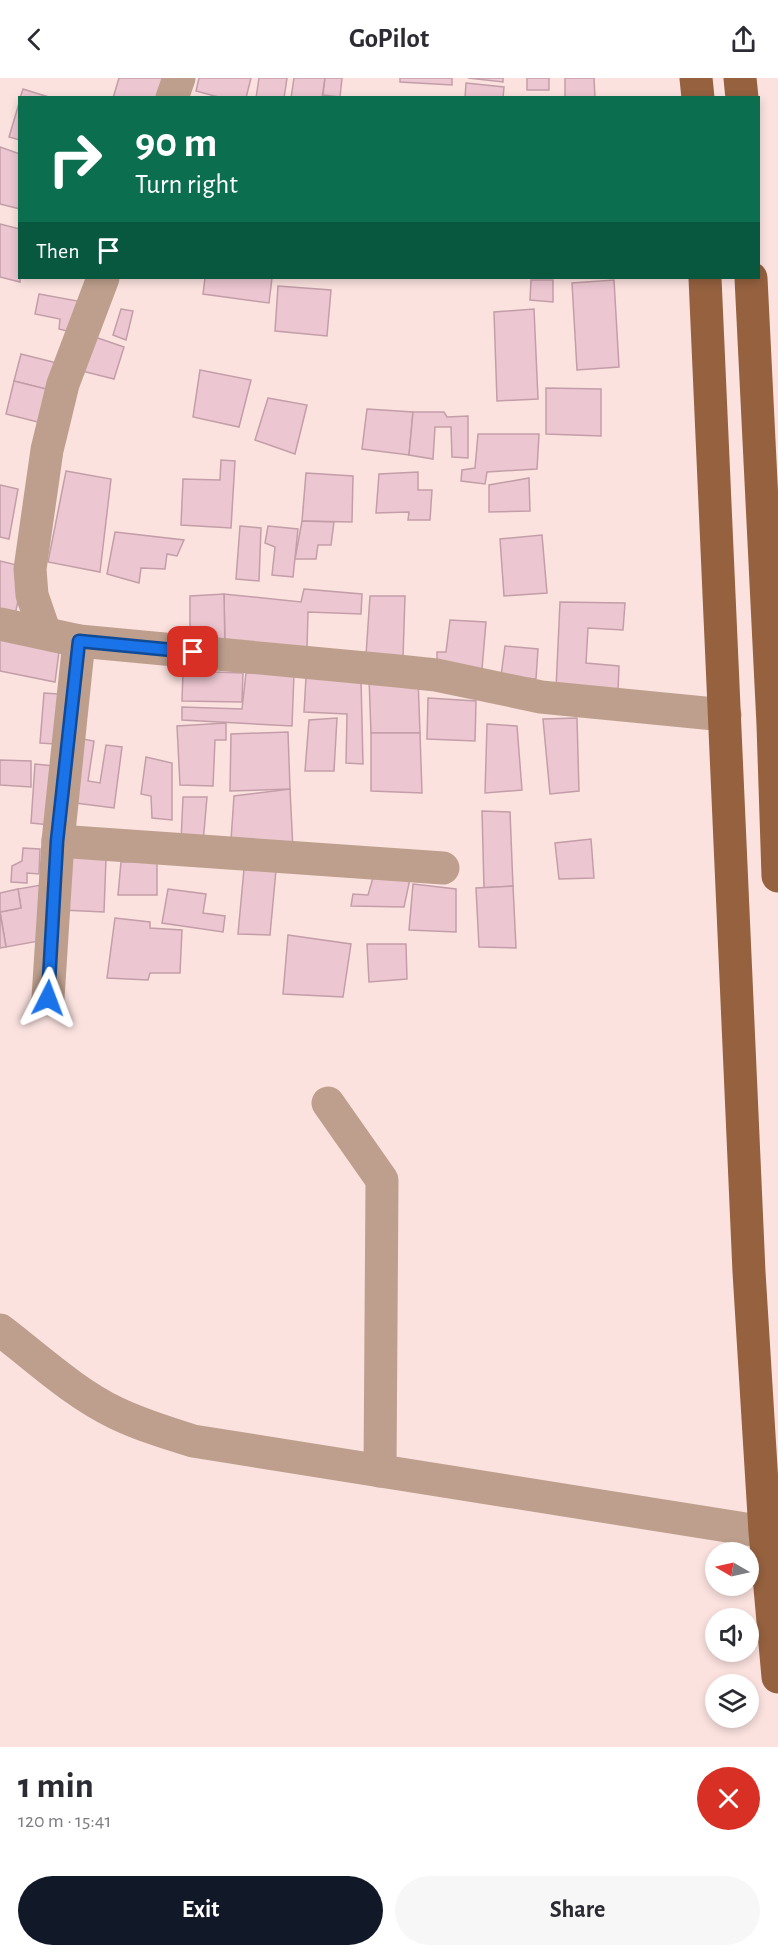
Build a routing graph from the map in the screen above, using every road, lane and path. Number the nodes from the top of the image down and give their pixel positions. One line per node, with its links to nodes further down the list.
1 (179, 78): 4 (street)
2 (696, 78): 5 (main road)
3 (740, 78): 6 (main road)
4 (173, 96)
5 (698, 96)
6 (742, 96)
7 (103, 279): 11 (street)
8 (705, 279): 13 (main road)
9 (751, 279): 14 (main road)
10 (0, 624): 11 (street)
11 (45, 633): 12 (street)
12 (79, 641): 13 (street); 15 (street)
13 (725, 715): 22 (main road)
14 (776, 725): 17 (main road)
15 (57, 841): 16 (street); 18 (street)
16 (444, 868)
17 (778, 876)
18 (48, 998)
19 (328, 1103): 21 (street)
20 (0, 1330): 21 (street)
21 (380, 1471): 22 (street)
22 (765, 1532): 23 (main road)
23 (778, 1677)

